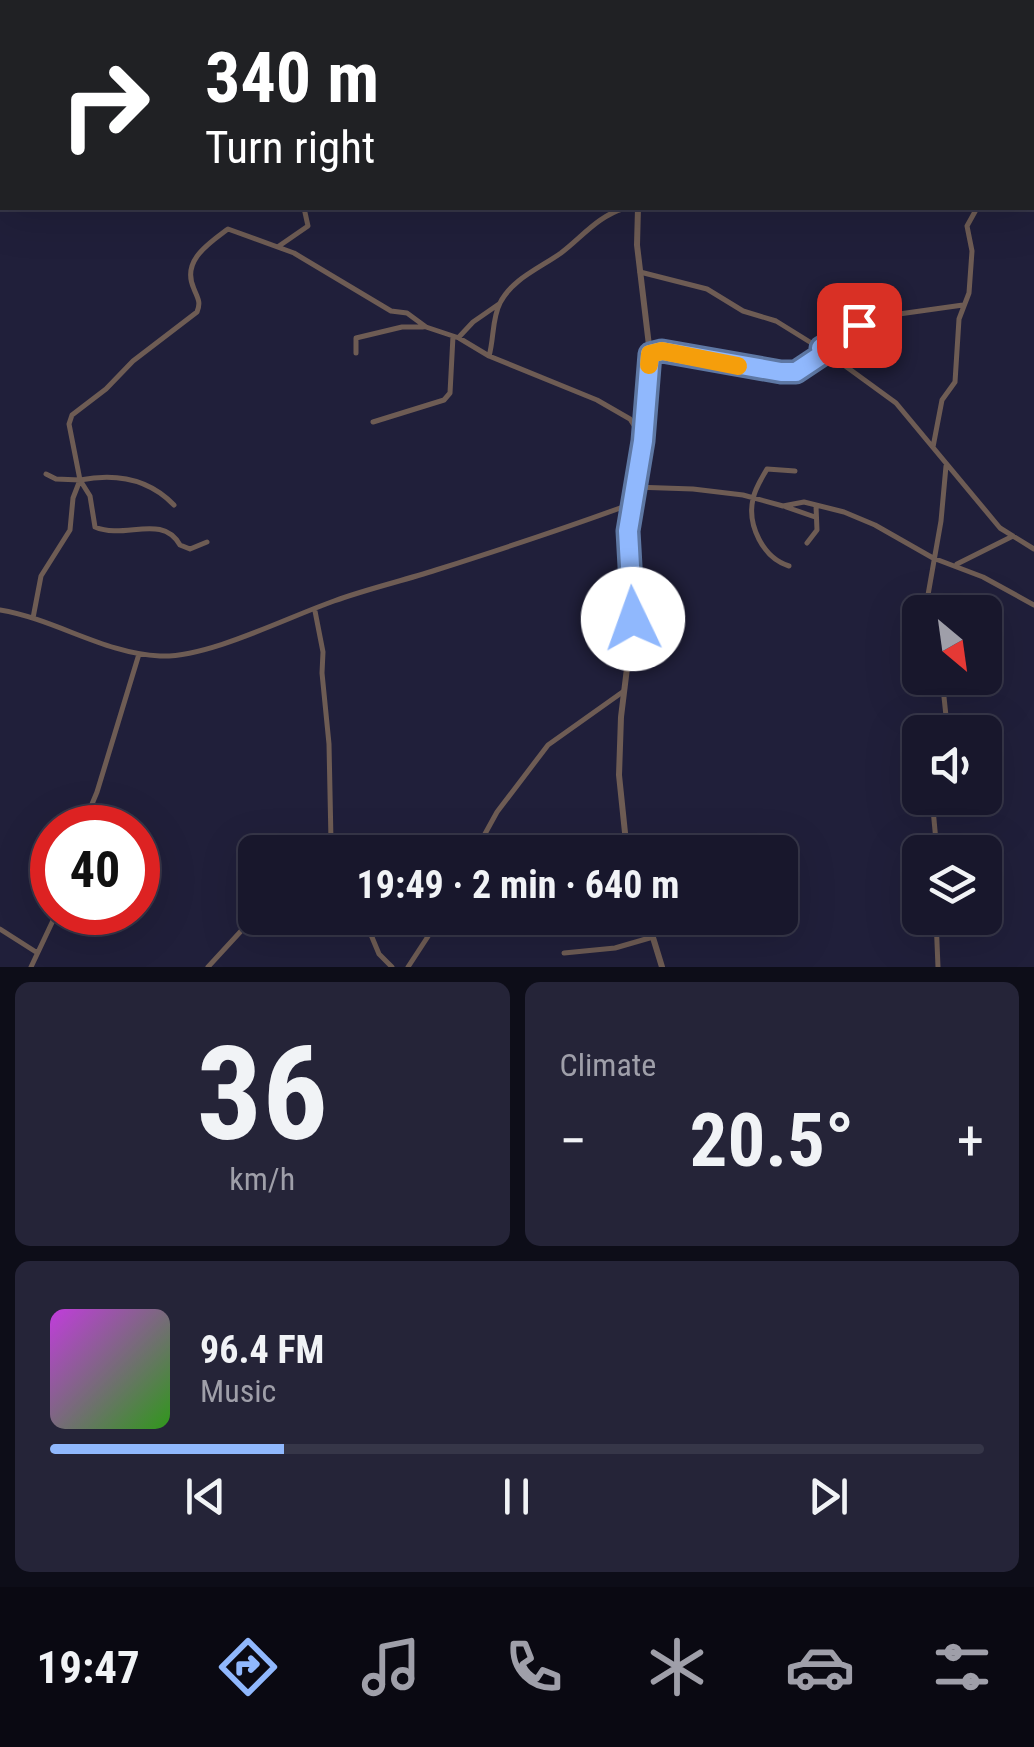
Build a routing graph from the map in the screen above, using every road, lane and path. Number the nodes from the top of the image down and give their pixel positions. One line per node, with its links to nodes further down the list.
1 (304, 210): 5 (street)
2 (620, 210): 7 (street)
3 (638, 210): 6 (street)
4 (976, 210): 8 (street)
5 (279, 246): 9 (street); 25 (street)
6 (640, 272): 13 (street); 15 (street)
7 (499, 304): 10 (street); 16 (street)
8 (964, 305): 13 (street); 21 (street)
9 (426, 327): 11 (street); 14 (street)
10 (465, 328): 11 (street); 12 (street)
11 (445, 334): 12 (street)
12 (456, 337): 16 (street); 19 (street)
13 (824, 350): 15 (street); 21 (street)
14 (356, 353)
15 (650, 354): 18 (street)
16 (489, 356): 17 (street)
17 (632, 421): 18 (street); 20 (street)
18 (645, 421): 20 (street)
19 (373, 422)
20 (643, 441): 26 (street)
21 (933, 447): 22 (street)
22 (946, 466): 33 (street); 37 (street)
23 (794, 471): 27 (street)
24 (46, 474): 25 (street)
25 (80, 480): 29 (street); 34 (street); 44 (street)
26 (634, 488): 27 (street); 28 (street)
27 (753, 498): 30 (street); 39 (street)
28 (631, 504): 43 (street); 46 (street)
29 (174, 506)
30 (783, 506): 31 (street); 32 (street)
31 (816, 506): 32 (street); 37 (street)
32 (815, 517): 35 (street)
33 (1013, 536): 36 (street); 38 (street)
34 (207, 542)
35 (807, 543)
36 (1034, 549)
37 (933, 558): 38 (street); 40 (street)
38 (955, 565): 41 (street)
39 (789, 566)
40 (928, 595)
41 (1034, 605)
42 (0, 610): 44 (street)
43 (315, 611): 45 (street); 48 (street)
44 (33, 618): 45 (street)
45 (139, 654): 47 (street)
46 (624, 692): 49 (street); 50 (street)
47 (92, 805)
48 (331, 835)
49 (485, 835)
50 (625, 835)
51 (0, 930): 58 (street)
52 (238, 934): 61 (street)
53 (47, 935): 58 (street)
54 (371, 935): 62 (street)
55 (429, 935): 63 (street)
56 (937, 935): 65 (street)
57 (654, 937): 59 (street); 64 (street)
58 (36, 952): 60 (street)
59 (564, 953)
60 (31, 967)
61 (208, 967)
62 (392, 967)
63 (408, 967)
64 (662, 967)
65 (938, 967)

